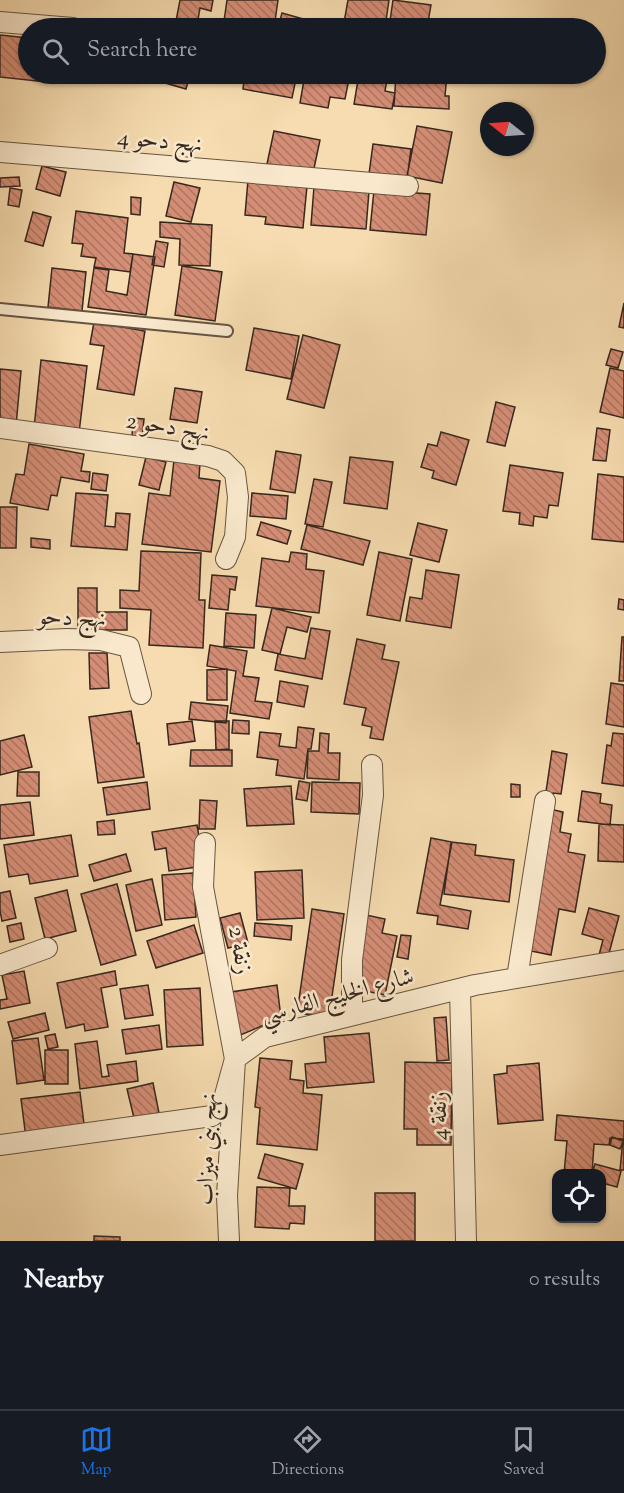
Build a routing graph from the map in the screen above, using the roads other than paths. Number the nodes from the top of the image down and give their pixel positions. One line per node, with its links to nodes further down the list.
1 (0, 22): 2 (street)
2 (18, 24)
3 (0, 152): 4 (street, نهج دحو 4)
4 (408, 186)
5 (0, 309): 6 (lane)
6 (226, 331)
7 (0, 428): 8 (street, نهج دحو 2)
8 (226, 559)
9 (0, 642): 10 (street, نهج دحو)
10 (141, 694)
11 (372, 765): 19 (street)
12 (545, 801): 17 (street)
13 (205, 843): 20 (street, زنقة 2)
14 (47, 948): 16 (street)
15 (624, 960): 17 (street, شارع الخليج الفارسي)
16 (0, 964)
17 (517, 978): 18 (street, شارع الخليج الفارسي)
18 (460, 989): 19 (street, شارع الخليج الفارسي); 23 (street, زنقة 4)
19 (351, 1015): 20 (street, شارع الخليج الفارسي)
20 (235, 1059): 21 (street); 22 (street, نهج بني ميزاب)
21 (0, 1145)
22 (229, 1241)
23 (466, 1241)

